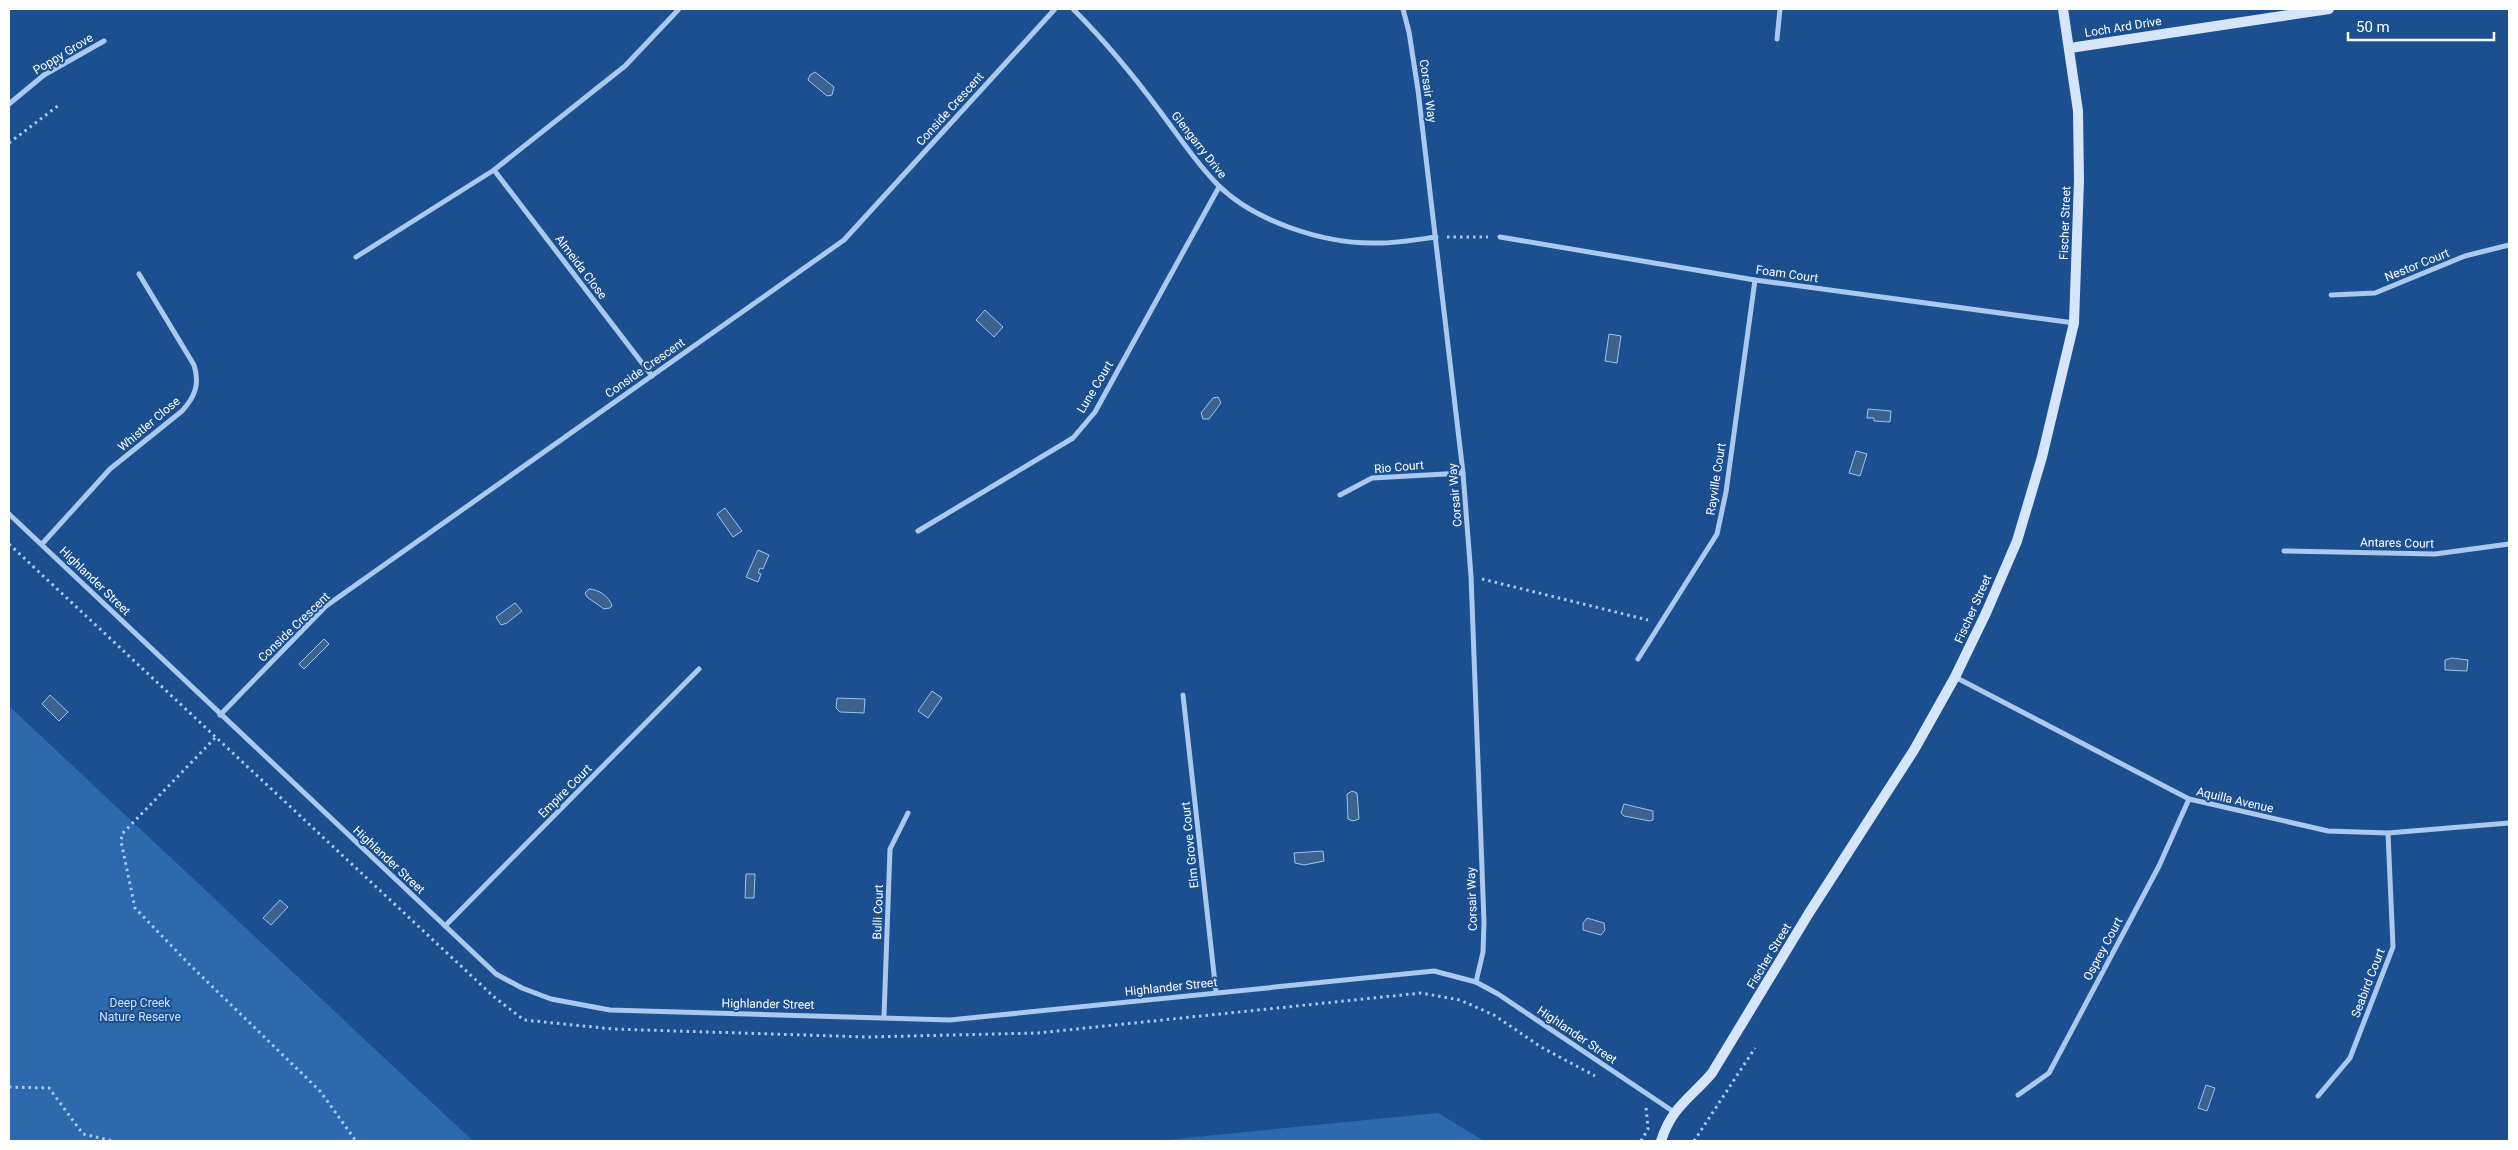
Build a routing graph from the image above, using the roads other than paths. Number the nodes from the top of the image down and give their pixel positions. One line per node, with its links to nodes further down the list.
1 (679, 9): 13 (street)
2 (1055, 9): 23 (street, Conside Crescent)
3 (1073, 9): 14 (street, Glengarry Drive)
4 (1403, 9): 15 (street, Corsair Way)
5 (1780, 9): 8 (street)
6 (2063, 9): 10 (street, Fischer Street)
7 (2329, 9): 10 (street, Loch Ard Drive)
8 (1777, 39)
9 (104, 41): 12 (street, Poppy Grove)
10 (2070, 48): 22 (street, Fischer Street)
11 (9, 95): 12 (street)
12 (10, 102)
13 (494, 170): 18 (street); 23 (street, Almeida Close)
14 (1219, 187): 15 (street, Glengarry Drive); 27 (street, Lune Court)
15 (1436, 237): 24 (street, Corsair Way)
16 (1500, 237): 20 (street, Foam Court)
17 (2509, 244): 21 (street, Nestor Court)
18 (356, 257)
19 (139, 274): 28 (street, Whistler Close)
20 (1755, 280): 22 (street, Foam Court); 31 (street, Rayville Court)
21 (2330, 295)
22 (2074, 323): 33 (street, Fischer Street)
23 (652, 376): 35 (street, Conside Crescent)
24 (1463, 473): 25 (street, Rio Court); 41 (street, Corsair Way)
25 (1340, 495)
26 (9, 514): 28 (street, Highlander Street)
27 (918, 531)
28 (42, 544): 35 (street, Highlander Street)
29 (2509, 544): 30 (street, Antares Court)
30 (2284, 551)
31 (1638, 659)
32 (699, 669): 40 (street, Empire Court)
33 (1955, 677): 36 (street, Aquilla Avenue); 46 (street, Fischer Street)
34 (1183, 694): 42 (street, Elm Grove Court)
35 (220, 715): 40 (street, Highlander Street)
36 (2189, 799): 39 (street, Aquilla Avenue); 44 (street, Osprey Court)
37 (908, 813): 43 (street, Bulli Court)
38 (2509, 823): 39 (street, Aquilla Avenue)
39 (2388, 833): 45 (street, Seabird Court)
40 (445, 926): 43 (street, Highlander Street)
41 (1476, 982): 42 (street, Highlander Street); 46 (street, Highlander Street)
42 (1216, 992): 43 (street, Highlander Street)
43 (884, 1016)
44 (2018, 1095)
45 (2318, 1096)
46 (1674, 1112): 47 (street, Fischer Street)
47 (1661, 1141)

